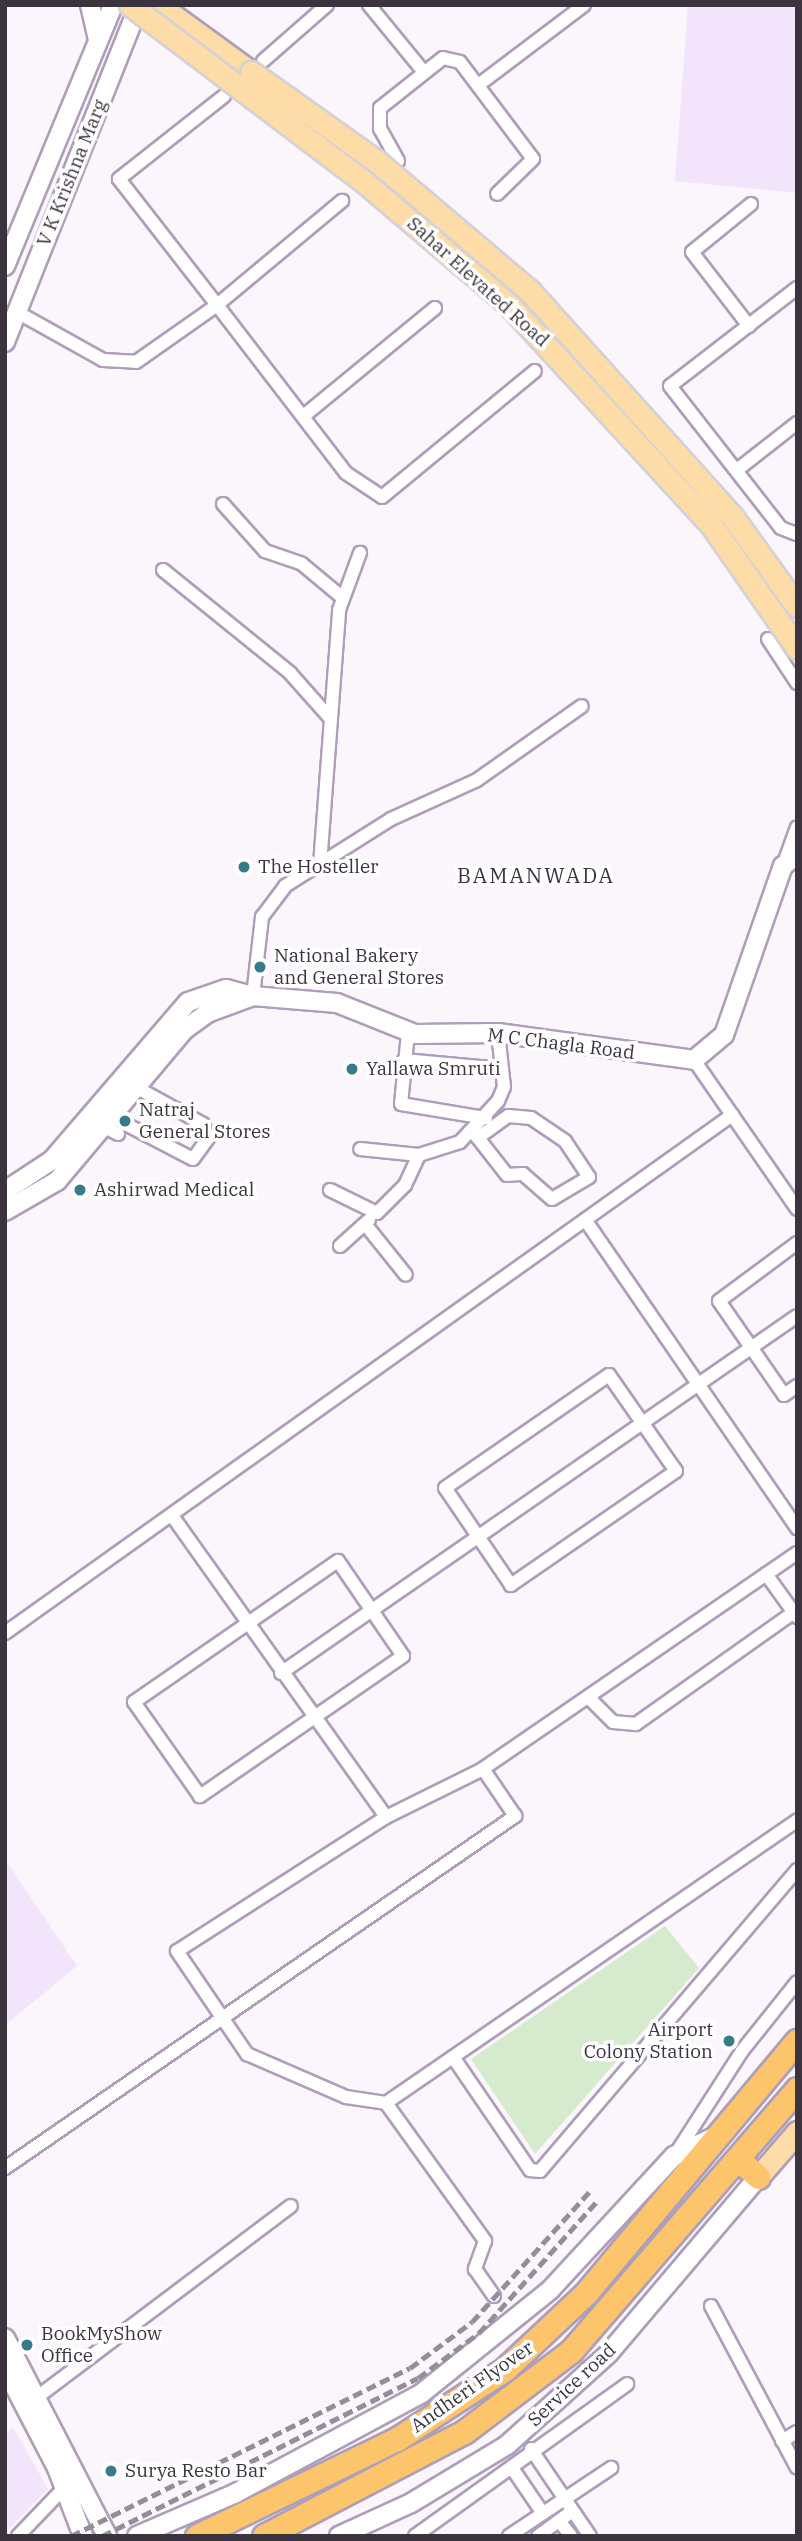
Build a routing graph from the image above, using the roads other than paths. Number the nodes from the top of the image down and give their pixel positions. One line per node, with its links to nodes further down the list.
1 (90, 5): 8 (street)
2 (139, 5): 7 (street, V K Krishna Marg)
3 (159, 5): 33 (main road, Sahar Elevated Road, bridge)
4 (327, 5): 9 (street)
5 (369, 5): 10 (street)
6 (584, 5): 11 (street)
7 (118, 10): 8 (street, V K Krishna Marg); 21 (street, V K Krishna Marg); 35 (main road, Sahar Elevated Road, bridge)
8 (98, 40): 17 (street, V K Krishna Marg)
9 (263, 61)
10 (423, 71): 11 (street); 13 (street)
11 (481, 83): 14 (street)
12 (224, 96): 19 (street)
13 (398, 161)
14 (497, 194)
15 (342, 201): 19 (street)
16 (751, 204): 22 (street)
17 (5, 266)
18 (797, 288): 22 (street)
19 (217, 305): 21 (street); 25 (street)
20 (435, 308): 25 (street)
21 (17, 312): 23 (street, V K Krishna Marg)
22 (749, 326): 27 (street)
23 (5, 342)
24 (534, 371): 25 (street)
25 (306, 414)
26 (797, 423): 27 (street)
27 (737, 470): 29 (street)
28 (223, 504): 32 (street)
29 (797, 534)
30 (360, 553): 32 (street)
31 (163, 570): 38 (street)
32 (343, 598): 38 (street)
33 (797, 606)
34 (768, 639): 36 (street)
35 (797, 648)
36 (797, 683)
37 (582, 706): 41 (street)
38 (328, 717): 41 (street)
39 (797, 827): 40 (street)
40 (790, 861): 46 (street)
41 (320, 865): 42 (street)
42 (253, 996): 43 (street, M C Chagla Road); 48 (street, M C Chagla Road)
43 (408, 1033): 44 (street, M C Chagla Road); 45 (street)
44 (498, 1033): 46 (street, M C Chagla Road); 47 (street)
45 (404, 1060): 47 (street); 50 (street)
46 (694, 1060): 49 (street)
47 (502, 1069): 50 (street)
48 (129, 1083): 51 (street, M C Chagla Road); 51 (street); 55 (street)
49 (732, 1115): 59 (street); 62 (street)
50 (486, 1118): 52 (street)
51 (110, 1126): 58 (street, M C Chagla Road)
52 (475, 1134): 52 (street); 54 (street)
53 (360, 1149): 54 (street)
54 (419, 1155): 61 (street)
55 (36, 1174): 57 (street); 58 (street)
56 (330, 1190): 61 (street)
57 (5, 1191)
58 (44, 1192): 60 (street, M C Chagla Road)
59 (797, 1209)
60 (5, 1211)
61 (377, 1213): 63 (street)
62 (586, 1221): 69 (street); 72 (street)
63 (365, 1224): 65 (street); 66 (street)
64 (797, 1243): 68 (street)
65 (341, 1246)
66 (406, 1275)
67 (797, 1316): 68 (street)
68 (752, 1348): 69 (street); 70 (street)
69 (698, 1385): 71 (street); 73 (street)
70 (797, 1387)
71 (643, 1423): 74 (street); 74 (street); 74 (street)
72 (173, 1517): 79 (street); 80 (street)
73 (797, 1528)
74 (478, 1537): 77 (street)
75 (797, 1553): 76 (street)
76 (766, 1574): 78 (street); 82 (street)
77 (372, 1610): 79 (street); 81 (street); 83 (street)
78 (795, 1615): 82 (street)
79 (247, 1624): 81 (street); 83 (street)
80 (5, 1633)
81 (281, 1673): 83 (street)
82 (588, 1697): 84 (street)
83 (312, 1718): 85 (street)
84 (483, 1769): 85 (street); 89 (street)
85 (386, 1816): 89 (street)
86 (797, 1820): 91 (street)
87 (797, 1870): 91 (street)
88 (797, 1982): 96 (street)
89 (222, 2019): 93 (street); 98 (street)
90 (797, 2041): 95 (highway, Andheri Flyover)
91 (453, 2057): 93 (street)
92 (797, 2088): 97 (highway, Andheri Flyover)
93 (386, 2103): 101 (street)
94 (797, 2132): 99 (main road)
95 (718, 2134): 96 (street); 122 (highway, Andheri Flyover)
96 (674, 2156): 121 (street)
97 (738, 2159): 99 (highway); 123 (highway, Andheri Flyover)
98 (5, 2168)
99 (758, 2177): 124 (street, Service road)
100 (291, 2206): 106 (street)
101 (494, 2296)
102 (711, 2305): 108 (street)
103 (5, 2338): 106 (street)
104 (5, 2368): 113 (street)
105 (627, 2384): 109 (street)
106 (36, 2398): 120 (street)
107 (797, 2432): 108 (street)
108 (782, 2441): 112 (street)
109 (533, 2451): 110 (street); 114 (street)
110 (512, 2468): 115 (street); 125 (street)
111 (611, 2468): 114 (street)
112 (797, 2468)
113 (65, 2487): 118 (street); 119 (street)
114 (562, 2497): 115 (street); 116 (street); 127 (street)
115 (540, 2509): 126 (street)
116 (571, 2512): 117 (street); 130 (street)
117 (559, 2521): 128 (street); 129 (street)
118 (18, 2536)
119 (83, 2536)
120 (107, 2536)
121 (137, 2536)
122 (197, 2536)
123 (264, 2536)
124 (339, 2536)
125 (415, 2536)
126 (502, 2536)
127 (509, 2536)
128 (538, 2536)
129 (571, 2536)
130 (590, 2536)

